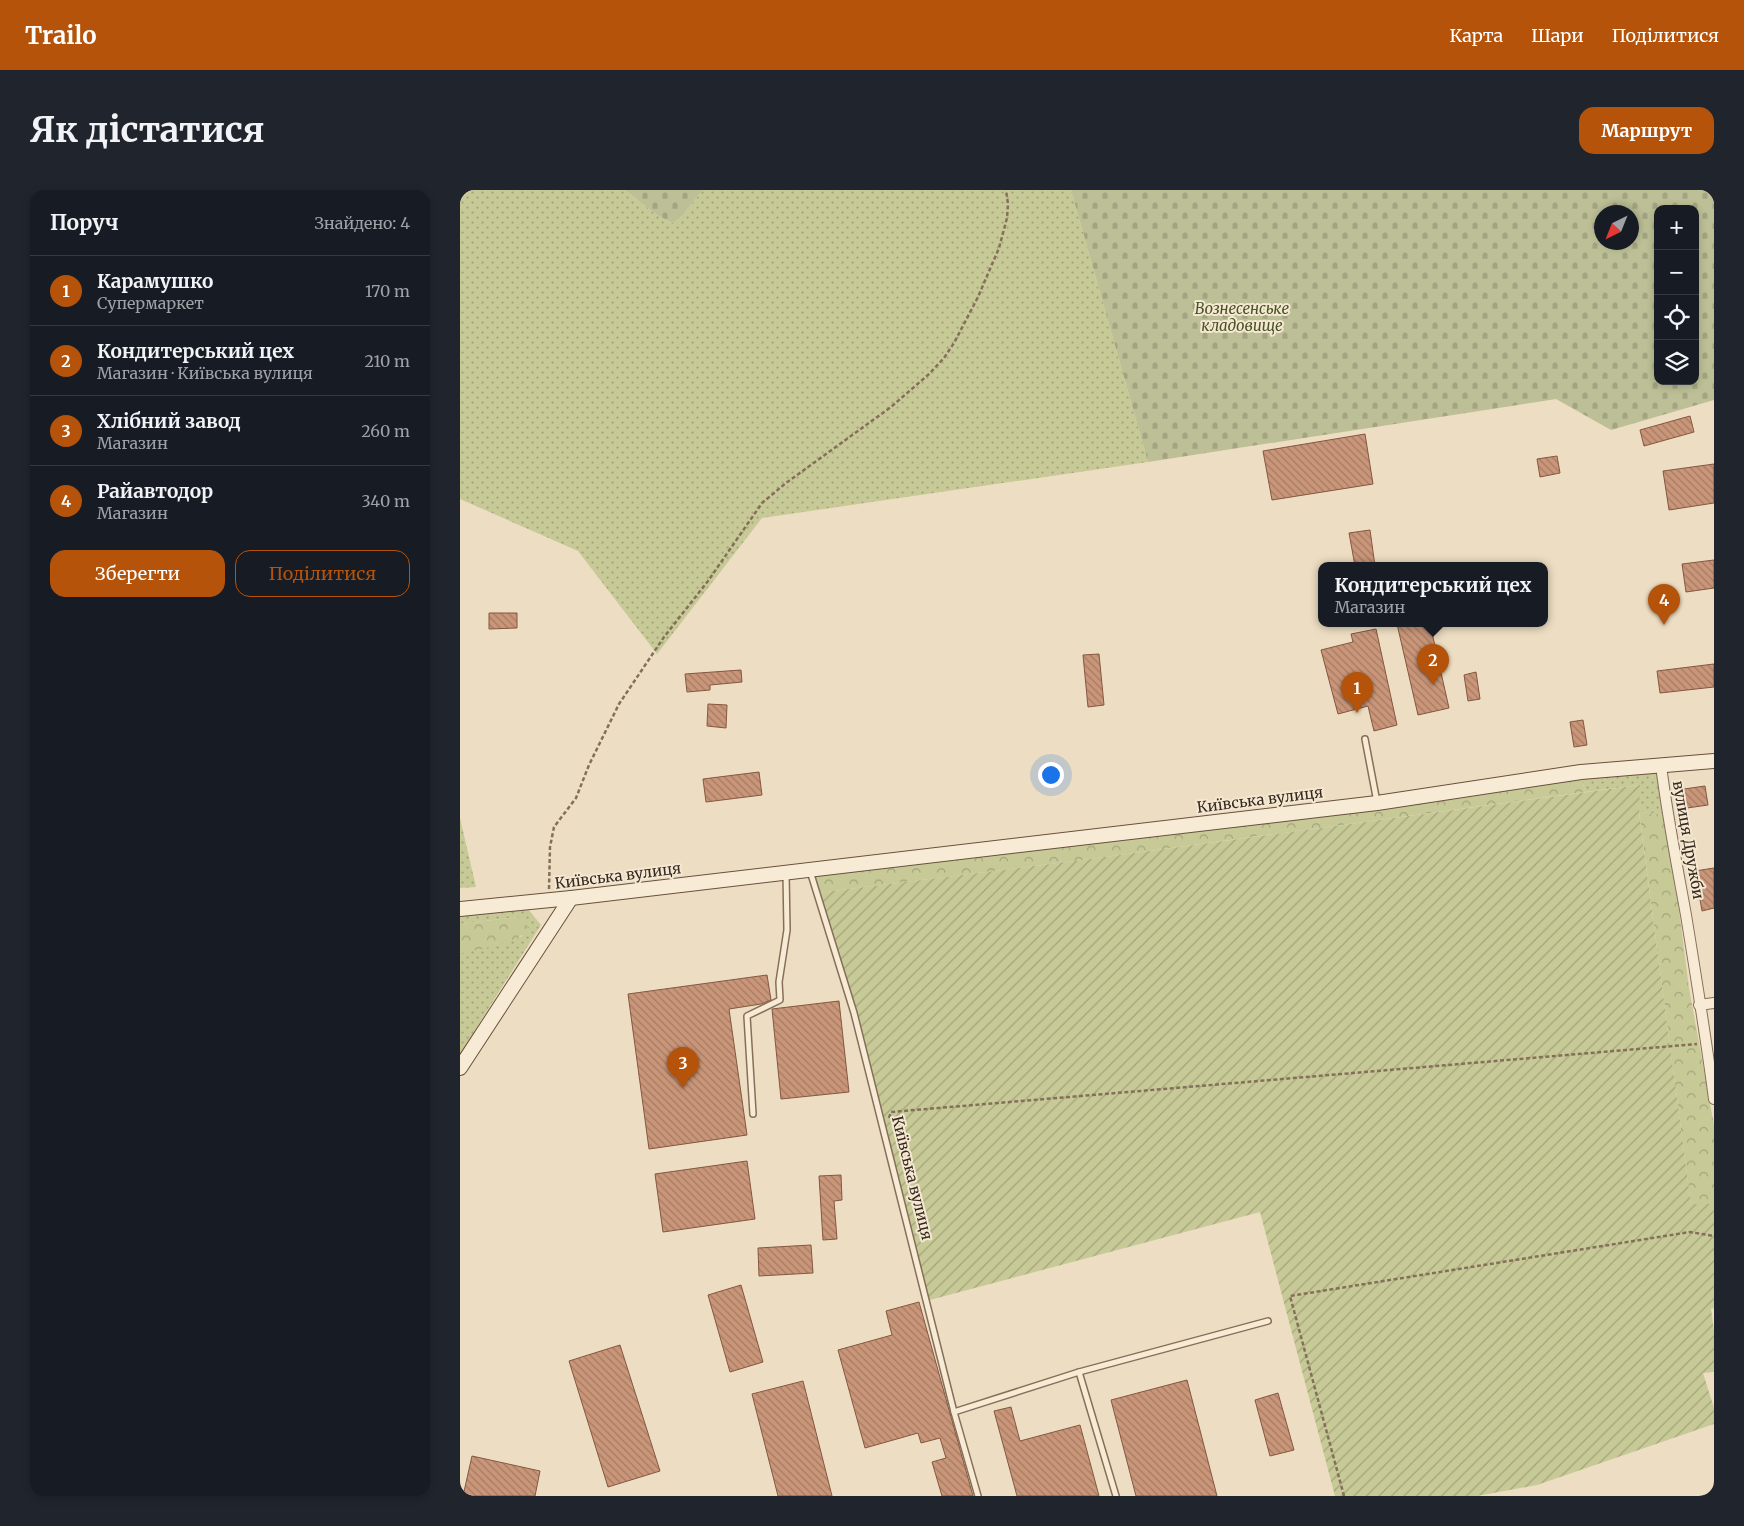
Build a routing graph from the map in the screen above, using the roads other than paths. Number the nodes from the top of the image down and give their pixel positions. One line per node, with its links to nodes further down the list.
1 (1365, 739): 4 (lane)
2 (1714, 761): 3 (main road, Київська вулиця)
3 (1661, 765): 4 (main road, Київська вулиця); 10 (street, вулиця Дружби)
4 (1377, 803): 5 (main road, Київська вулиця)
5 (810, 870): 6 (main road, Київська вулиця); 16 (lane, Київська вулиця)
6 (786, 873): 7 (main road, Київська вулиця); 13 (lane)
7 (571, 898): 8 (main road, Київська вулиця); 11 (main road)
8 (460, 909)
9 (1714, 1003): 10 (street)
10 (1699, 1005): 12 (street, вулиця Дружби)
11 (460, 1068)
12 (1714, 1099)
13 (753, 1114)
14 (1268, 1321): 15 (lane)
15 (1080, 1372): 16 (lane); 18 (lane)
16 (954, 1412): 17 (lane, Київська вулиця)
17 (978, 1496)
18 (1116, 1496)

